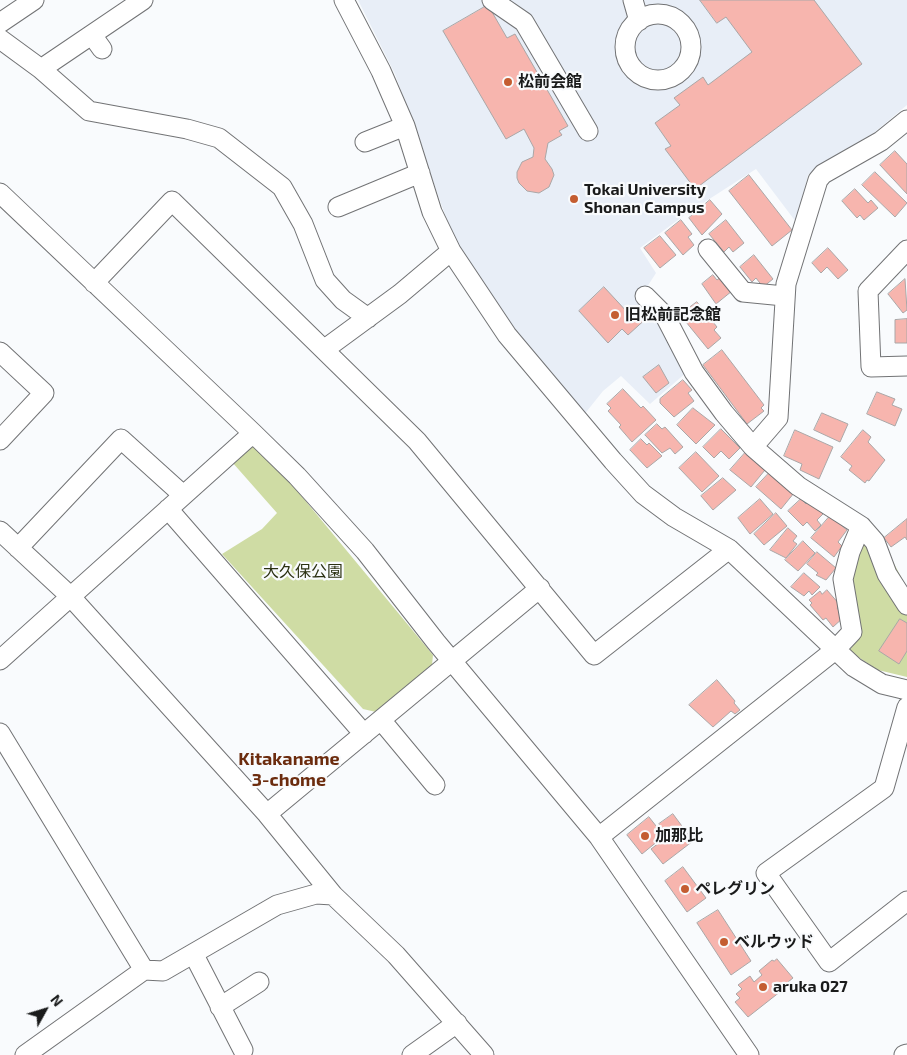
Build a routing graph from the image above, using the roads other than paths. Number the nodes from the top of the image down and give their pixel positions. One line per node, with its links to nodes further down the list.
1 (34, 0): 7 (street)
2 (142, 0): 9 (street)
3 (344, 0): 11 (street)
4 (492, 0): 12 (street)
5 (633, 0): 6 (street)
6 (639, 20)
7 (0, 23)
8 (0, 39): 9 (street)
9 (41, 69): 23 (street)
10 (907, 120): 22 (street)
11 (405, 126): 13 (street); 14 (street)
12 (588, 131)
13 (365, 142)
14 (420, 173): 16 (street); 19 (street)
15 (0, 194): 20 (street)
16 (338, 207)
17 (708, 249): 22 (street)
18 (907, 250): 26 (street)
19 (451, 251): 23 (street); 35 (street)
20 (94, 283): 24 (street); 27 (street)
21 (645, 296): 29 (street)
22 (784, 296): 29 (street)
23 (368, 318): 24 (street)
24 (325, 349): 36 (street)
25 (0, 352): 28 (street)
26 (907, 366)
27 (253, 433): 30 (street); 40 (street)
28 (0, 440)
29 (753, 447): 32 (street)
30 (183, 495): 31 (street); 34 (street)
31 (168, 509): 37 (street); 46 (street)
32 (861, 526): 38 (street); 39 (street)
33 (0, 530): 34 (street)
34 (18, 548): 37 (street)
35 (729, 549): 36 (street); 39 (street)
36 (540, 588): 40 (street)
37 (70, 596): 41 (street); 48 (street)
38 (907, 605)
39 (835, 650): 42 (street); 49 (street)
40 (453, 659): 44 (street); 49 (street)
41 (0, 660)
42 (907, 690)
43 (907, 707): 51 (street)
44 (381, 720): 46 (street); 47 (street)
45 (0, 733): 53 (street)
46 (364, 734): 48 (street)
47 (435, 785)
48 (267, 814): 50 (street)
49 (599, 837): 61 (street)
50 (333, 896): 52 (street); 56 (street)
51 (907, 901)
52 (194, 955): 53 (street); 55 (street)
53 (144, 970): 58 (street)
54 (259, 982): 55 (street)
55 (220, 1007): 57 (street)
56 (457, 1023): 59 (street); 60 (street)
57 (243, 1050)
58 (32, 1053)
59 (412, 1055)
60 (484, 1055)
61 (749, 1055)

